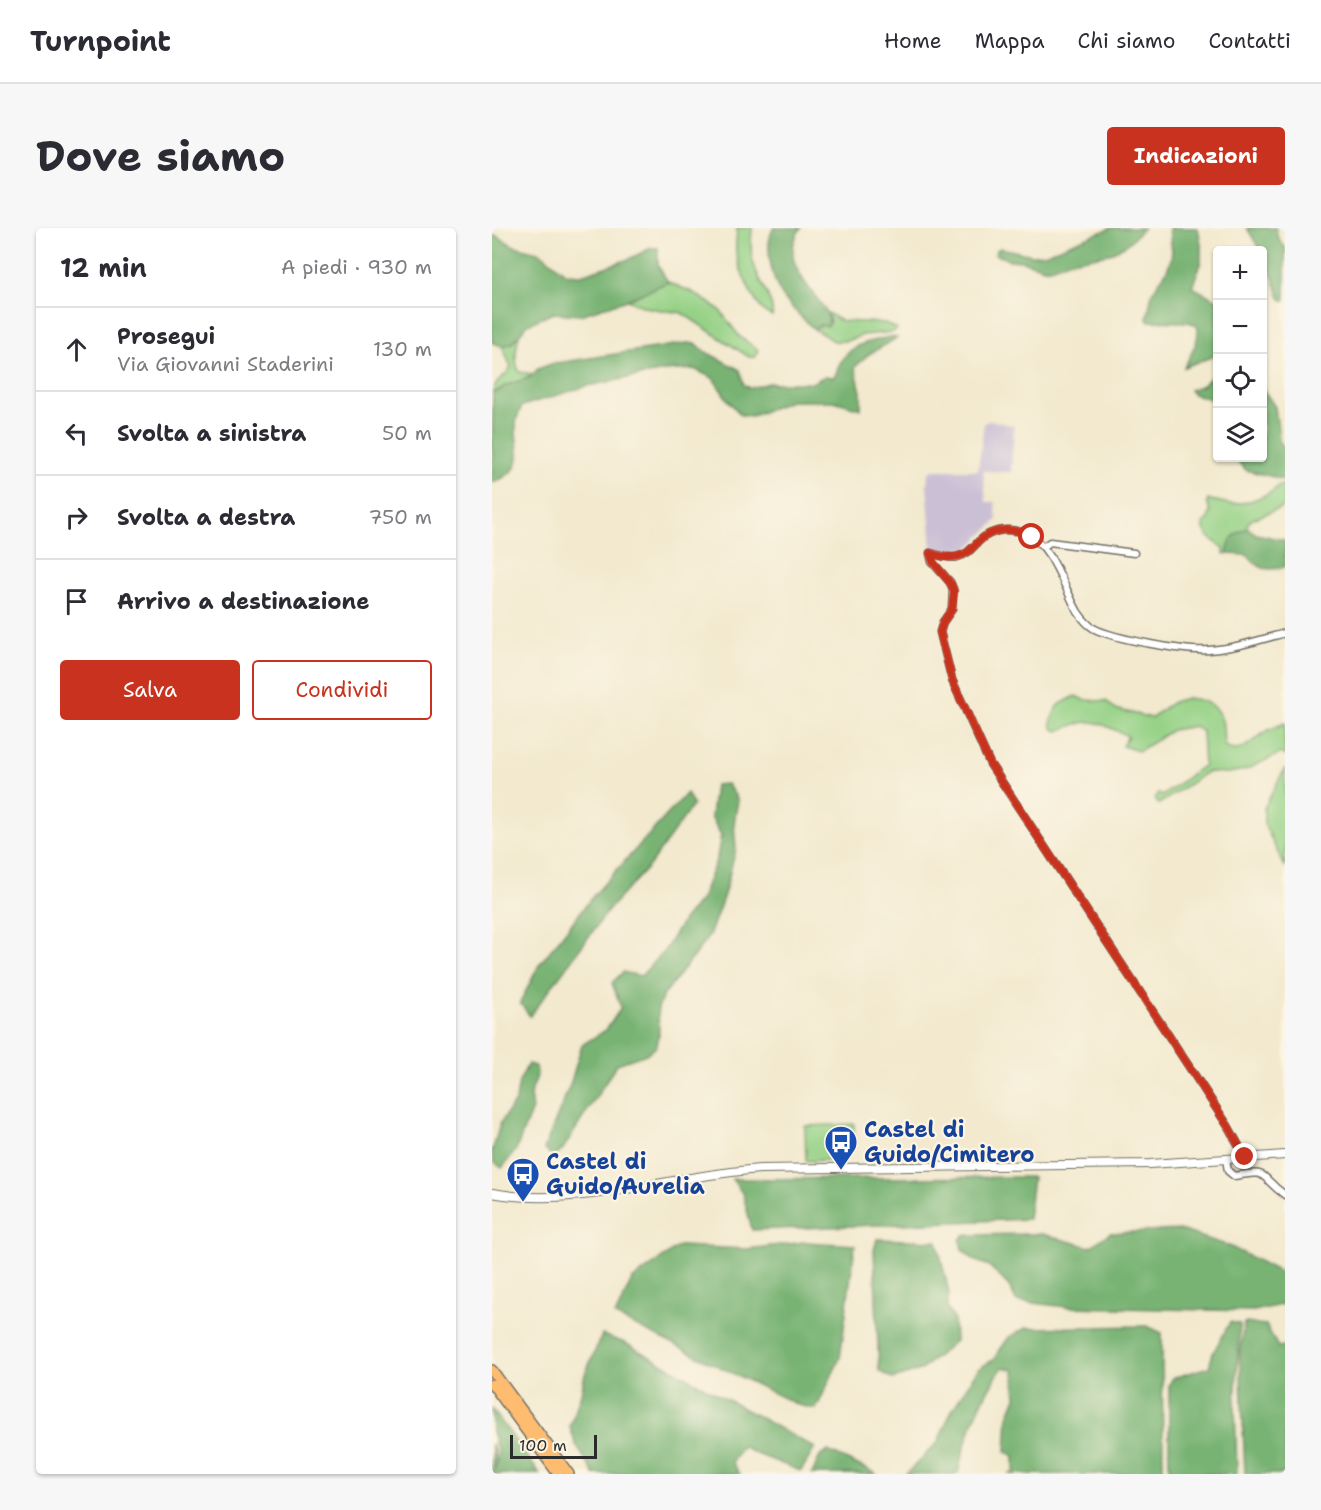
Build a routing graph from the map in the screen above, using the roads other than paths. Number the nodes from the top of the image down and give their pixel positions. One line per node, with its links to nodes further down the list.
1 (1043, 547): 2 (street); 3 (street); 5 (street)
2 (1134, 553)
3 (1285, 633)
4 (1285, 1155): 5 (street)
5 (1245, 1157): 6 (street)
6 (1226, 1159): 7 (street); 8 (street)
7 (492, 1193)
8 (1285, 1195)
9 (492, 1370): 12 (highway)
10 (492, 1384): 11 (highway)
11 (558, 1474)
12 (569, 1474)

